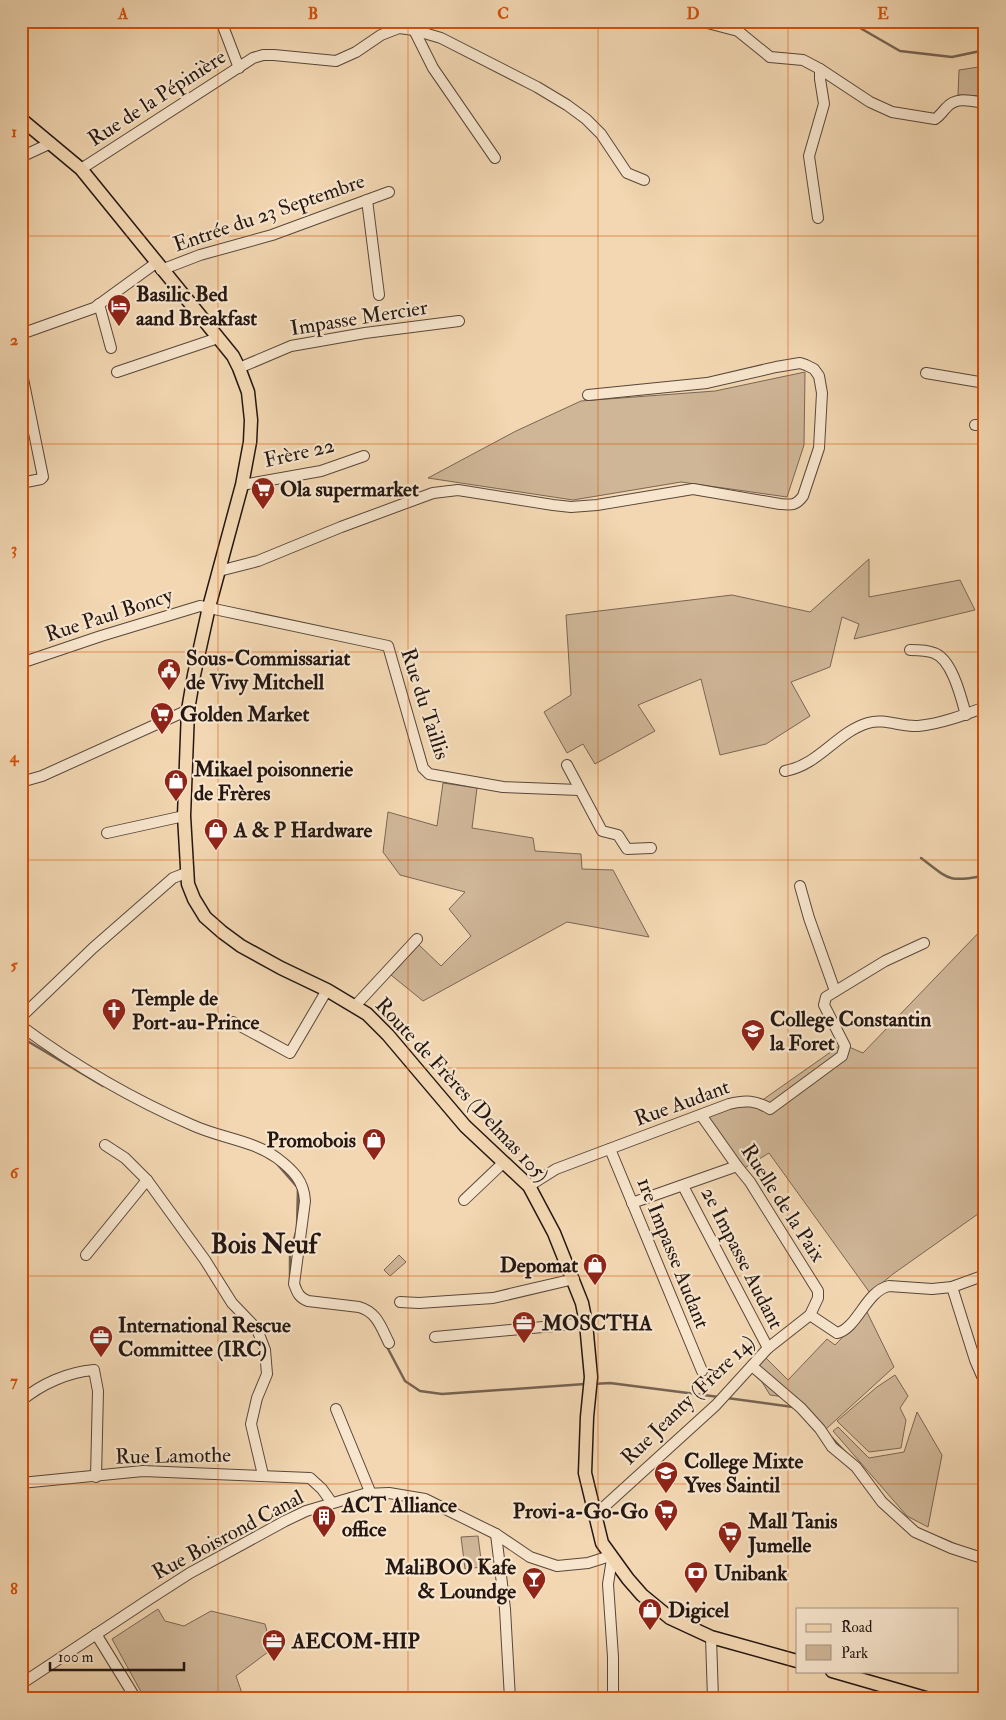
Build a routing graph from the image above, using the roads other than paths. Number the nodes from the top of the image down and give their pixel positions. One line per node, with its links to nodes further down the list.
1 (221, 21): 4 (street)
2 (700, 21): 5 (street)
3 (414, 30): 4 (street, Rue de la Pépinière); 10 (street); 12 (street, Rue de la Pépinière)
4 (239, 68): 11 (street, Rue de la Pépinière)
5 (820, 69): 6 (street); 15 (street)
6 (985, 102)
7 (21, 119): 8 (main road, Route de Frères (Delmas 105))
8 (51, 143): 9 (street); 11 (main road, Route de Frères (Delmas 105))
9 (21, 158)
10 (495, 158)
11 (81, 169): 16 (main road, Route de Frères (Delmas 105))
12 (644, 180)
13 (389, 192): 14 (street, Entrée du 23 Septembre)
14 (367, 200): 16 (street, Entrée du 23 Septembre); 17 (street)
15 (818, 218)
16 (159, 267): 18 (street, Entrée du 23 Septembre); 21 (main road, Route de Frères (Delmas 105))
17 (379, 296)
18 (99, 304): 20 (street, Entrée du 23 Septembre); 22 (street)
19 (459, 321): 23 (street, Impasse Mercier)
20 (21, 334)
21 (218, 338): 23 (main road, Route de Frères (Delmas 105)); 25 (street)
22 (111, 348)
23 (239, 368): 31 (main road, Route de Frères (Delmas 105))
24 (21, 369): 30 (street)
25 (117, 372)
26 (926, 373): 27 (street)
27 (985, 383)
28 (588, 395): 32 (street)
29 (364, 456): 31 (street, Frère 22)
30 (21, 483)
31 (242, 484): 32 (main road, Route de Frères (Delmas 105))
32 (219, 571): 33 (main road, Route de Frères (Delmas 105))
33 (209, 607): 35 (street, Rue Paul Boncy); 37 (main road, Route de Frères (Delmas 105)); 42 (street, Rue du Taillis)
34 (910, 650): 38 (street)
35 (21, 663)
36 (985, 707): 38 (street)
37 (188, 710): 41 (street); 43 (main road, Route de Frères (Delmas 105))
38 (966, 714): 40 (street)
39 (567, 765): 42 (street)
40 (785, 771)
41 (21, 782)
42 (579, 790): 45 (street)
43 (184, 816): 44 (street); 46 (main road, Route de Frères (Delmas 105))
44 (107, 833)
45 (651, 848)
46 (186, 873): 50 (main road, Route de Frères (Delmas 105)); 53 (street)
47 (800, 886): 51 (street)
48 (417, 939): 52 (street)
49 (924, 943): 51 (street)
50 (327, 990): 52 (main road, Route de Frères (Delmas 105)); 54 (street)
51 (835, 990): 56 (street, Rue Audant)
52 (355, 1006): 59 (main road, Route de Frères (Delmas 105))
53 (21, 1017)
54 (233, 1022)
55 (21, 1026): 74 (street)
56 (701, 1115): 58 (street, Rue Audant); 60 (street, Ruelle de la Paix)
57 (106, 1145): 61 (street)
58 (610, 1149): 62 (street, Rue Audant); 65 (street, 1re Impasse Audant)
59 (504, 1162): 62 (main road, Route de Frères (Delmas 105)); 64 (street)
60 (737, 1166): 63 (street); 71 (street, Ruelle de la Paix)
61 (147, 1180): 66 (street); 81 (street)
62 (529, 1186): 68 (main road, Route de Frères (Delmas 105))
63 (683, 1186): 65 (street); 75 (street, 2e Impasse Audant)
64 (464, 1200)
65 (632, 1203): 77 (street, 1re Impasse Audant)
66 (86, 1255)
67 (985, 1275): 69 (street)
68 (574, 1279): 70 (street); 72 (main road, Route de Frères (Delmas 105))
69 (952, 1287): 71 (street); 78 (street)
70 (400, 1302)
71 (810, 1315): 75 (street, Rue Jeanty (Frère 14))
72 (586, 1323): 73 (street); 86 (main road, Route de Frères (Delmas 105))
73 (435, 1337)
74 (389, 1343)
75 (768, 1348): 76 (street, Rue Jeanty (Frère 14))
76 (752, 1366): 86 (street, Rue Jeanty (Frère 14)); 89 (street)
77 (702, 1372)
78 (985, 1383)
79 (21, 1401): 82 (street)
80 (336, 1409): 84 (street)
81 (263, 1475): 82 (street, Rue Lamothe); 85 (street, Rue Lamothe)
82 (96, 1477): 83 (street, Rue Lamothe)
83 (21, 1484)
84 (371, 1494): 85 (street, Rue Boisrond Canal); 87 (street, Rue Boisrond Canal)
85 (332, 1503): 90 (street, Rue Boisrond Canal)
86 (595, 1515): 88 (main road, Route de Frères (Delmas 105))
87 (496, 1534): 88 (street, Rue Boisrond Canal); 96 (street)
88 (611, 1557): 91 (main road, Route de Frères (Delmas 105)); 97 (street)
89 (985, 1559)
90 (96, 1634): 94 (street, Rue Boisrond Canal); 95 (street)
91 (711, 1637): 92 (main road, Route de Frères (Delmas 105)); 98 (street)
92 (796, 1661)
93 (835, 1672): 99 (main road)
94 (21, 1684)
95 (136, 1699)
96 (510, 1699)
97 (613, 1699)
98 (713, 1699)
99 (929, 1699)

